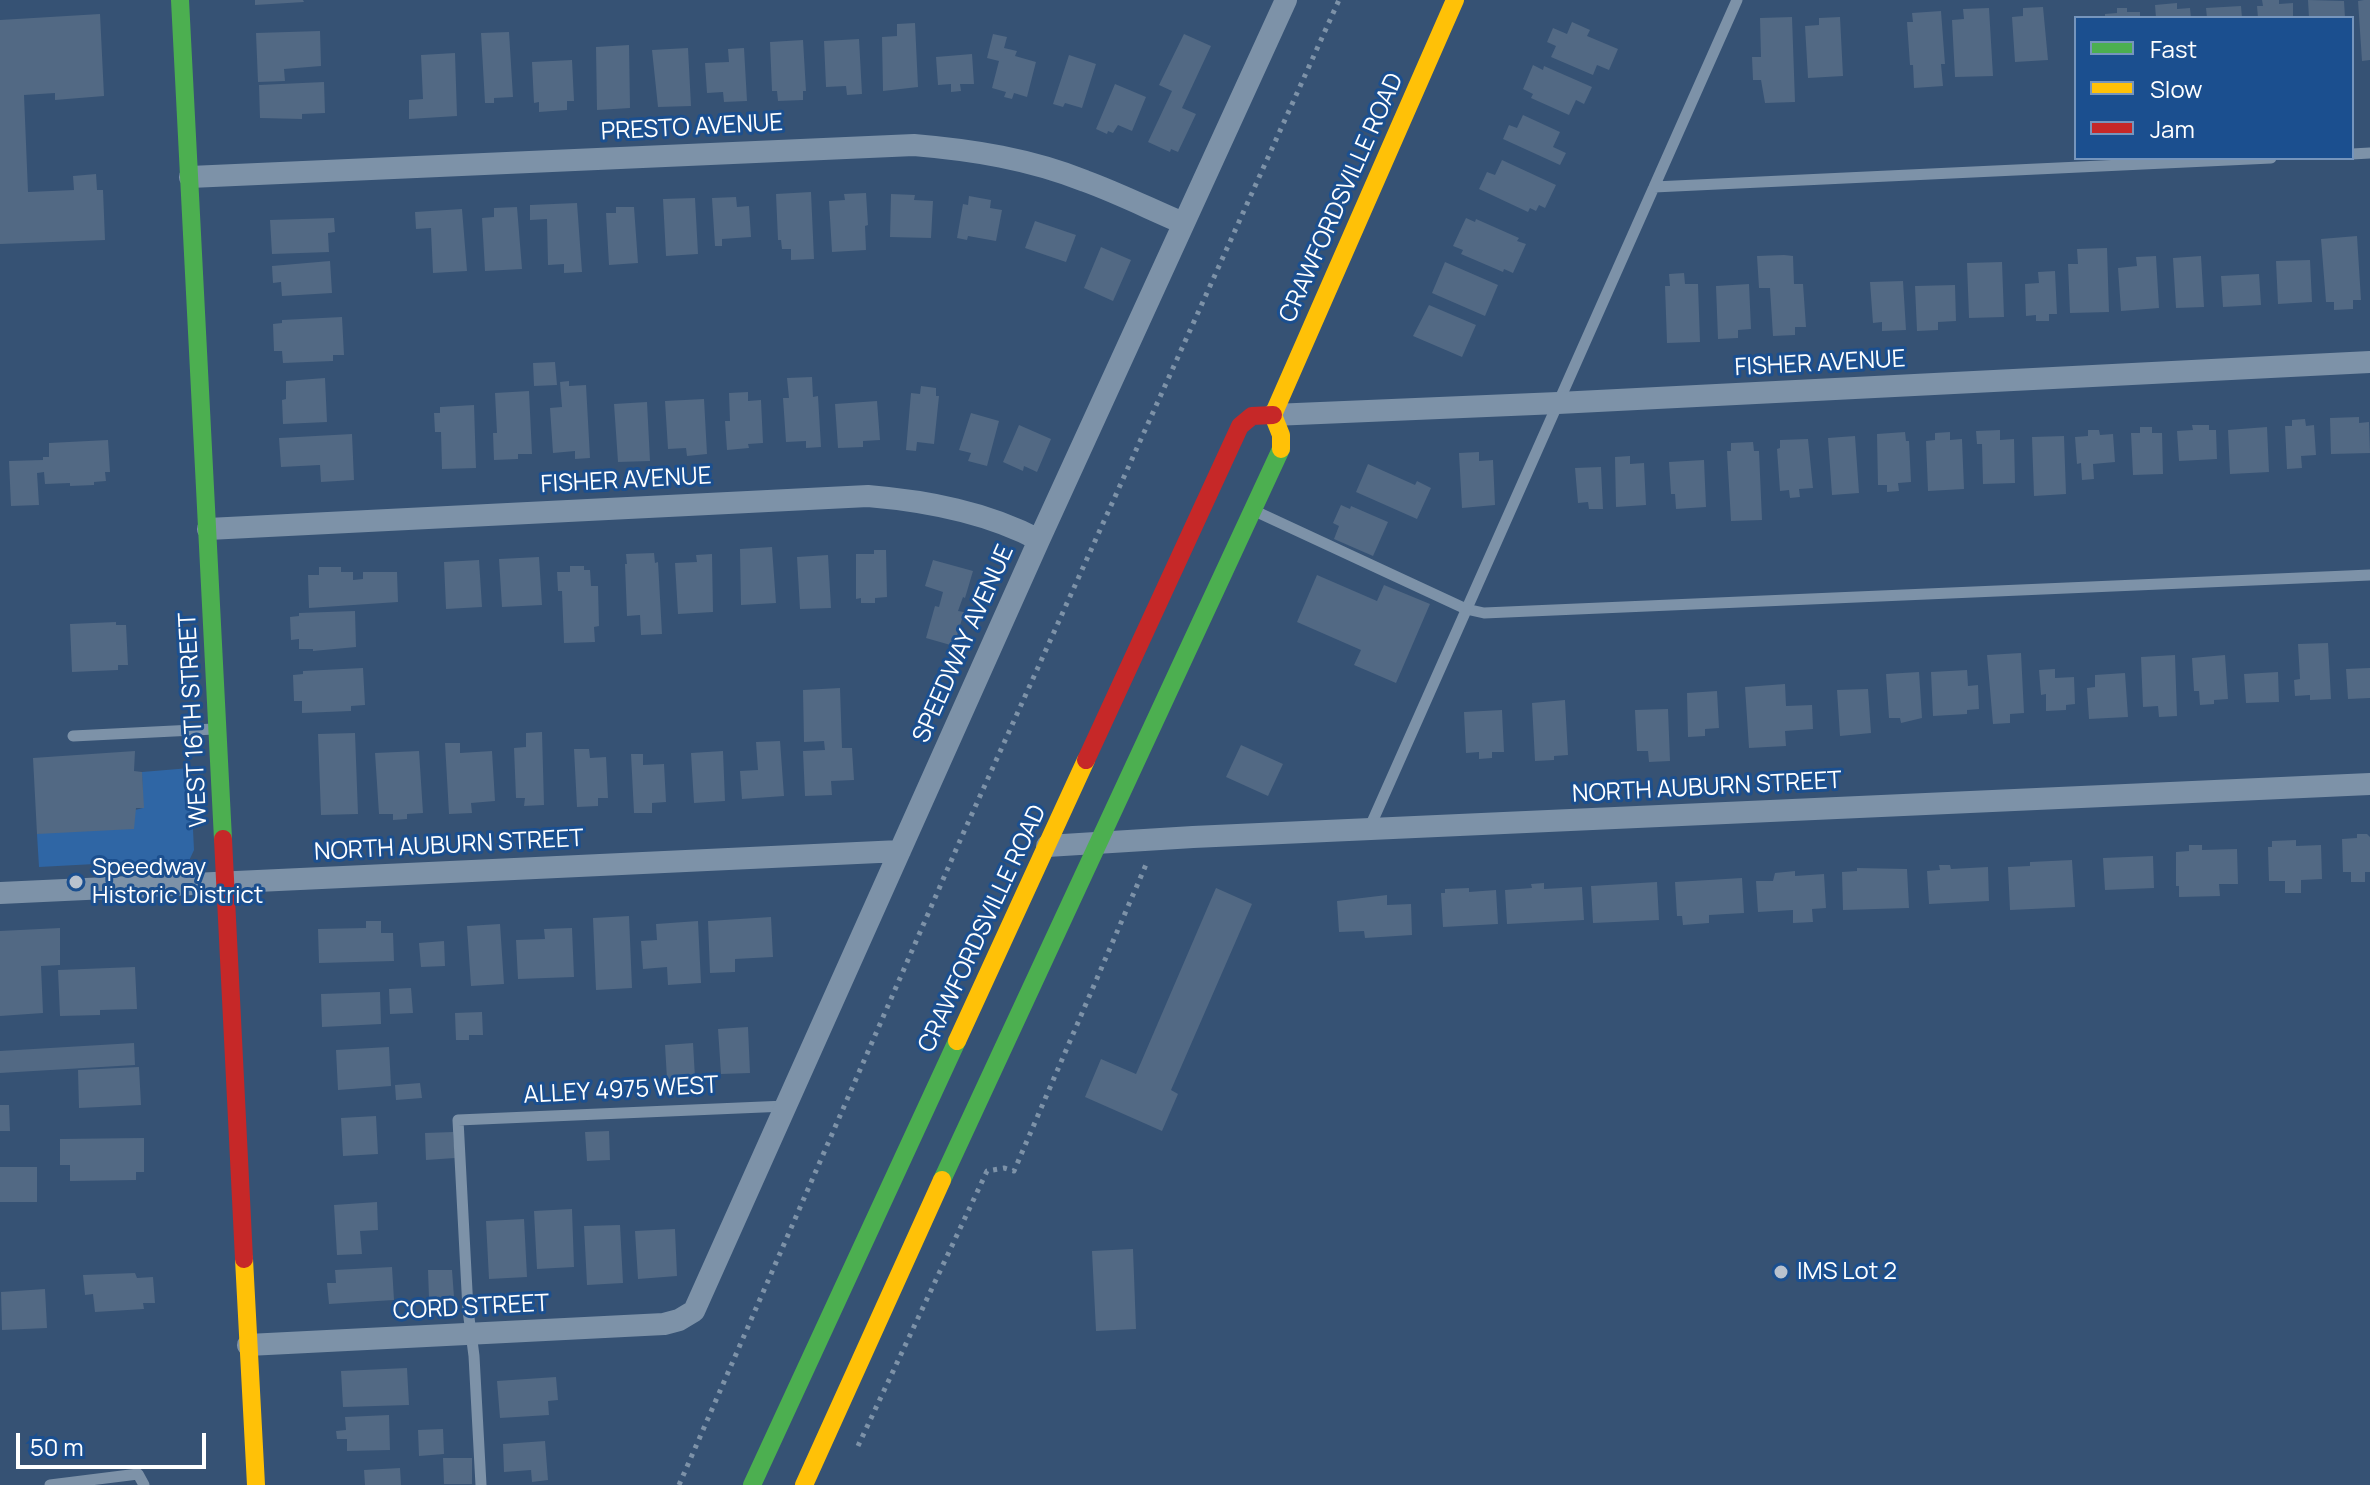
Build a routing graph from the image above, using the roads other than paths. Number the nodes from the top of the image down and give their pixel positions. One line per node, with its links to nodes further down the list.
1 (180, 0): 6 (main road, WEST 16TH STREET)
2 (1286, 0): 8 (street, SPEEDWAY AVENUE)
3 (1455, 0): 11 (main road, CRAWFORDSVILLE ROAD)
4 (1737, 0): 7 (lane)
5 (2228, 160): 7 (lane)
6 (190, 177): 8 (street, PRESTO AVENUE); 13 (main road, WEST 16TH STREET)
7 (1654, 187): 10 (lane)
8 (1183, 223): 14 (street, SPEEDWAY AVENUE)
9 (2370, 362): 10 (street, FISHER AVENUE)
10 (1558, 403): 11 (street, FISHER AVENUE); 16 (lane)
11 (1273, 415): 12 (main road); 22 (main road, CRAWFORDSVILLE ROAD)
12 (1253, 510): 16 (lane); 21 (main road)
13 (208, 529): 14 (street, FISHER AVENUE); 17 (main road, WEST 16TH STREET)
14 (1039, 540): 23 (street, SPEEDWAY AVENUE)
15 (2370, 575): 16 (lane)
16 (1466, 609): 20 (lane)
17 (218, 729): 18 (lane); 24 (main road, WEST 16TH STREET)
18 (73, 736)
19 (2370, 784): 20 (street, NORTH AUBURN STREET)
20 (1368, 830): 21 (street, NORTH AUBURN STREET)
21 (1101, 842): 22 (street, NORTH AUBURN STREET); 35 (main road)
22 (1047, 846): 34 (main road, CRAWFORDSVILLE ROAD)
23 (900, 851): 24 (street, NORTH AUBURN STREET); 26 (street, SPEEDWAY AVENUE)
24 (226, 882): 25 (street, NORTH AUBURN STREET); 29 (main road, WEST 16TH STREET)
25 (0, 893)
26 (786, 1106): 27 (street, SPEEDWAY AVENUE); 28 (lane, ALLEY 4975 WEST)
27 (694, 1311): 28 (street, CORD STREET)
28 (471, 1334): 29 (street, CORD STREET); 33 (lane)
29 (248, 1345): 32 (main road, WEST 16TH STREET)
30 (50, 1485): 31 (lane)
31 (144, 1485)
32 (256, 1485)
33 (481, 1485)
34 (752, 1485)
35 (804, 1485)

